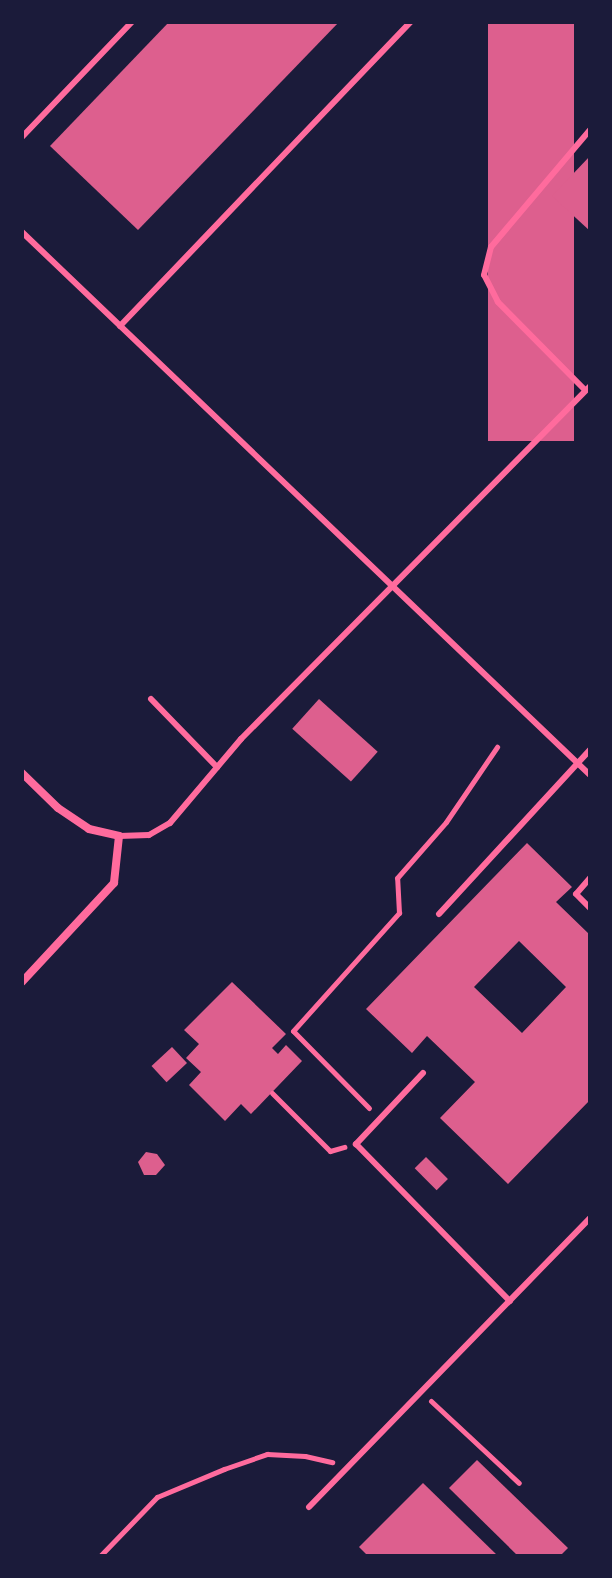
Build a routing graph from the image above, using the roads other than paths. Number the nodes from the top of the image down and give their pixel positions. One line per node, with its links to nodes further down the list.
1 (132, 22): 4 (lane)
2 (411, 22): 6 (lane)
3 (590, 130): 7 (lane)
4 (22, 137)
5 (22, 232): 6 (lane)
6 (120, 326): 8 (lane)
7 (588, 388): 8 (lane)
8 (393, 586): 11 (lane); 12 (lane)
9 (151, 699): 12 (lane)
10 (590, 750): 11 (lane)
11 (577, 763): 14 (lane); 18 (lane)
12 (217, 767): 15 (lane)
13 (22, 773): 15 (street)
14 (590, 775)
15 (119, 836): 19 (street)
16 (590, 878): 17 (lane)
17 (590, 908)
18 (439, 914)
19 (22, 982)
20 (423, 1073): 22 (lane)
21 (590, 1218): 22 (lane)
22 (510, 1301): 23 (lane)
23 (309, 1507)

